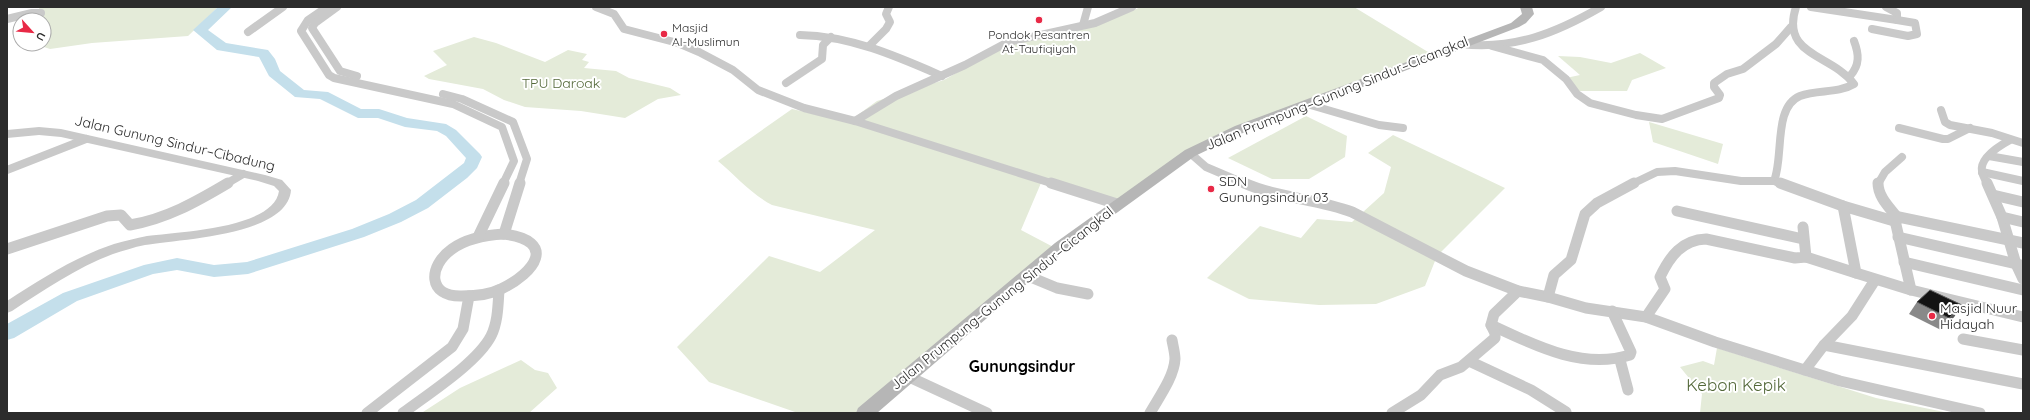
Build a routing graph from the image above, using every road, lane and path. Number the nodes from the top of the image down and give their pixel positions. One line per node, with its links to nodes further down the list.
1 (283, 7): 17 (street)
2 (327, 7): 56 (street)
3 (337, 7): 55 (street)
4 (596, 7): 29 (street)
5 (889, 7): 22 (street)
6 (1088, 7): 14 (street)
7 (1132, 7): 14 (street)
8 (1526, 7): 21 (main road, Jalan Prumpung–Gunung Sindur–Cicangkal)
9 (1601, 7): 23 (street)
10 (1796, 7): 15 (street)
11 (1811, 7): 13 (street)
12 (1886, 7): 13 (street)
13 (1897, 20): 16 (street)
14 (1084, 25): 24 (street)
15 (1792, 27): 23 (street); 25 (street)
16 (1872, 29)
17 (248, 32)
18 (800, 35): 19 (street)
19 (831, 37): 22 (street); 26 (street)
20 (1854, 41): 25 (street)
21 (1461, 44): 23 (street); 27 (main road, Jalan Prumpung–Gunung Sindur–Cicangkal)
22 (869, 46): 24 (street)
23 (1492, 46)
24 (942, 76): 29 (street)
25 (1850, 76): 44 (street)
26 (786, 83)
27 (1307, 104): 30 (street); 37 (main road, Jalan Prumpung–Gunung Sindur–Cicangkal)
28 (1941, 110): 32 (street)
29 (855, 121): 48 (street)
30 (1403, 128)
31 (1899, 128): 32 (street)
32 (1970, 128): 35 (street)
33 (7, 134): 34 (street, Jalan Gunung Sindur–Cibadung)
34 (86, 139): 41 (street); 43 (street, Jalan Gunung Sindur–Cibadung)
35 (2010, 140): 36 (street); 38 (street)
36 (2023, 143)
37 (1190, 153): 48 (main road, Jalan Prumpung–Gunung Sindur–Cicangkal); 72 (street)
38 (1989, 156): 40 (street); 42 (street)
39 (1902, 157): 52 (street)
40 (2023, 162)
41 (7, 170)
42 (1982, 172): 45 (street); 46 (street)
43 (243, 174): 61 (street); 76 (street, Jalan Gunung Sindur–Cibadung)
44 (1774, 181): 49 (street); 75 (street)
45 (2023, 181)
46 (1993, 195): 47 (street); 51 (street)
47 (2023, 202)
48 (1117, 204): 66 (main road, Jalan Prumpung–Gunung Sindur–Cicangkal)
49 (1843, 206): 52 (street); 65 (street)
50 (1677, 211): 58 (street)
51 (2002, 217): 53 (street); 59 (street)
52 (1895, 219): 57 (street); 59 (street)
53 (2023, 222)
54 (1803, 227): 58 (street)
55 (504, 234): 56 (street); 69 (street)
56 (478, 237): 74 (street)
57 (1898, 237): 63 (street); 64 (street)
58 (1803, 239): 62 (street)
59 (2009, 240): 60 (street); 64 (street)
60 (2023, 243)
61 (7, 249)
62 (1806, 257): 65 (street); 78 (street)
63 (1904, 262): 70 (street); 71 (street)
64 (2019, 265): 67 (street)
65 (1856, 273): 68 (street)
66 (1028, 276): 73 (street); 88 (main road, Jalan Prumpung–Gunung Sindur–Cicangkal)
67 (2023, 279)
68 (1875, 280): 70 (street); 83 (street)
69 (499, 290): 74 (street); 93 (street)
70 (1911, 290): 79 (street)
71 (2023, 290)
72 (1518, 291): 75 (street); 80 (street)
73 (1088, 294)
74 (469, 296): 92 (street)
75 (1548, 297): 77 (street)
76 (7, 308)
77 (1612, 311): 78 (street); 85 (street)
78 (1646, 317): 87 (street)
79 (2023, 317)
80 (1491, 325): 85 (street); 86 (street)
81 (1963, 339): 84 (street)
82 (1172, 340): 96 (street)
83 (1824, 345): 87 (street); 89 (street)
84 (2023, 350)
85 (1620, 360): 90 (street)
86 (1469, 361): 91 (street); 97 (street)
87 (1805, 370): 98 (street)
88 (907, 376): 94 (main road, Jalan Prumpung–Gunung Sindur–Cicangkal); 95 (street)
89 (2023, 384)
90 (1628, 390)
91 (1566, 412)
92 (367, 413)
93 (403, 413)
94 (865, 413)
95 (987, 413)
96 (1150, 413)
97 (1392, 413)
98 (1980, 413)

